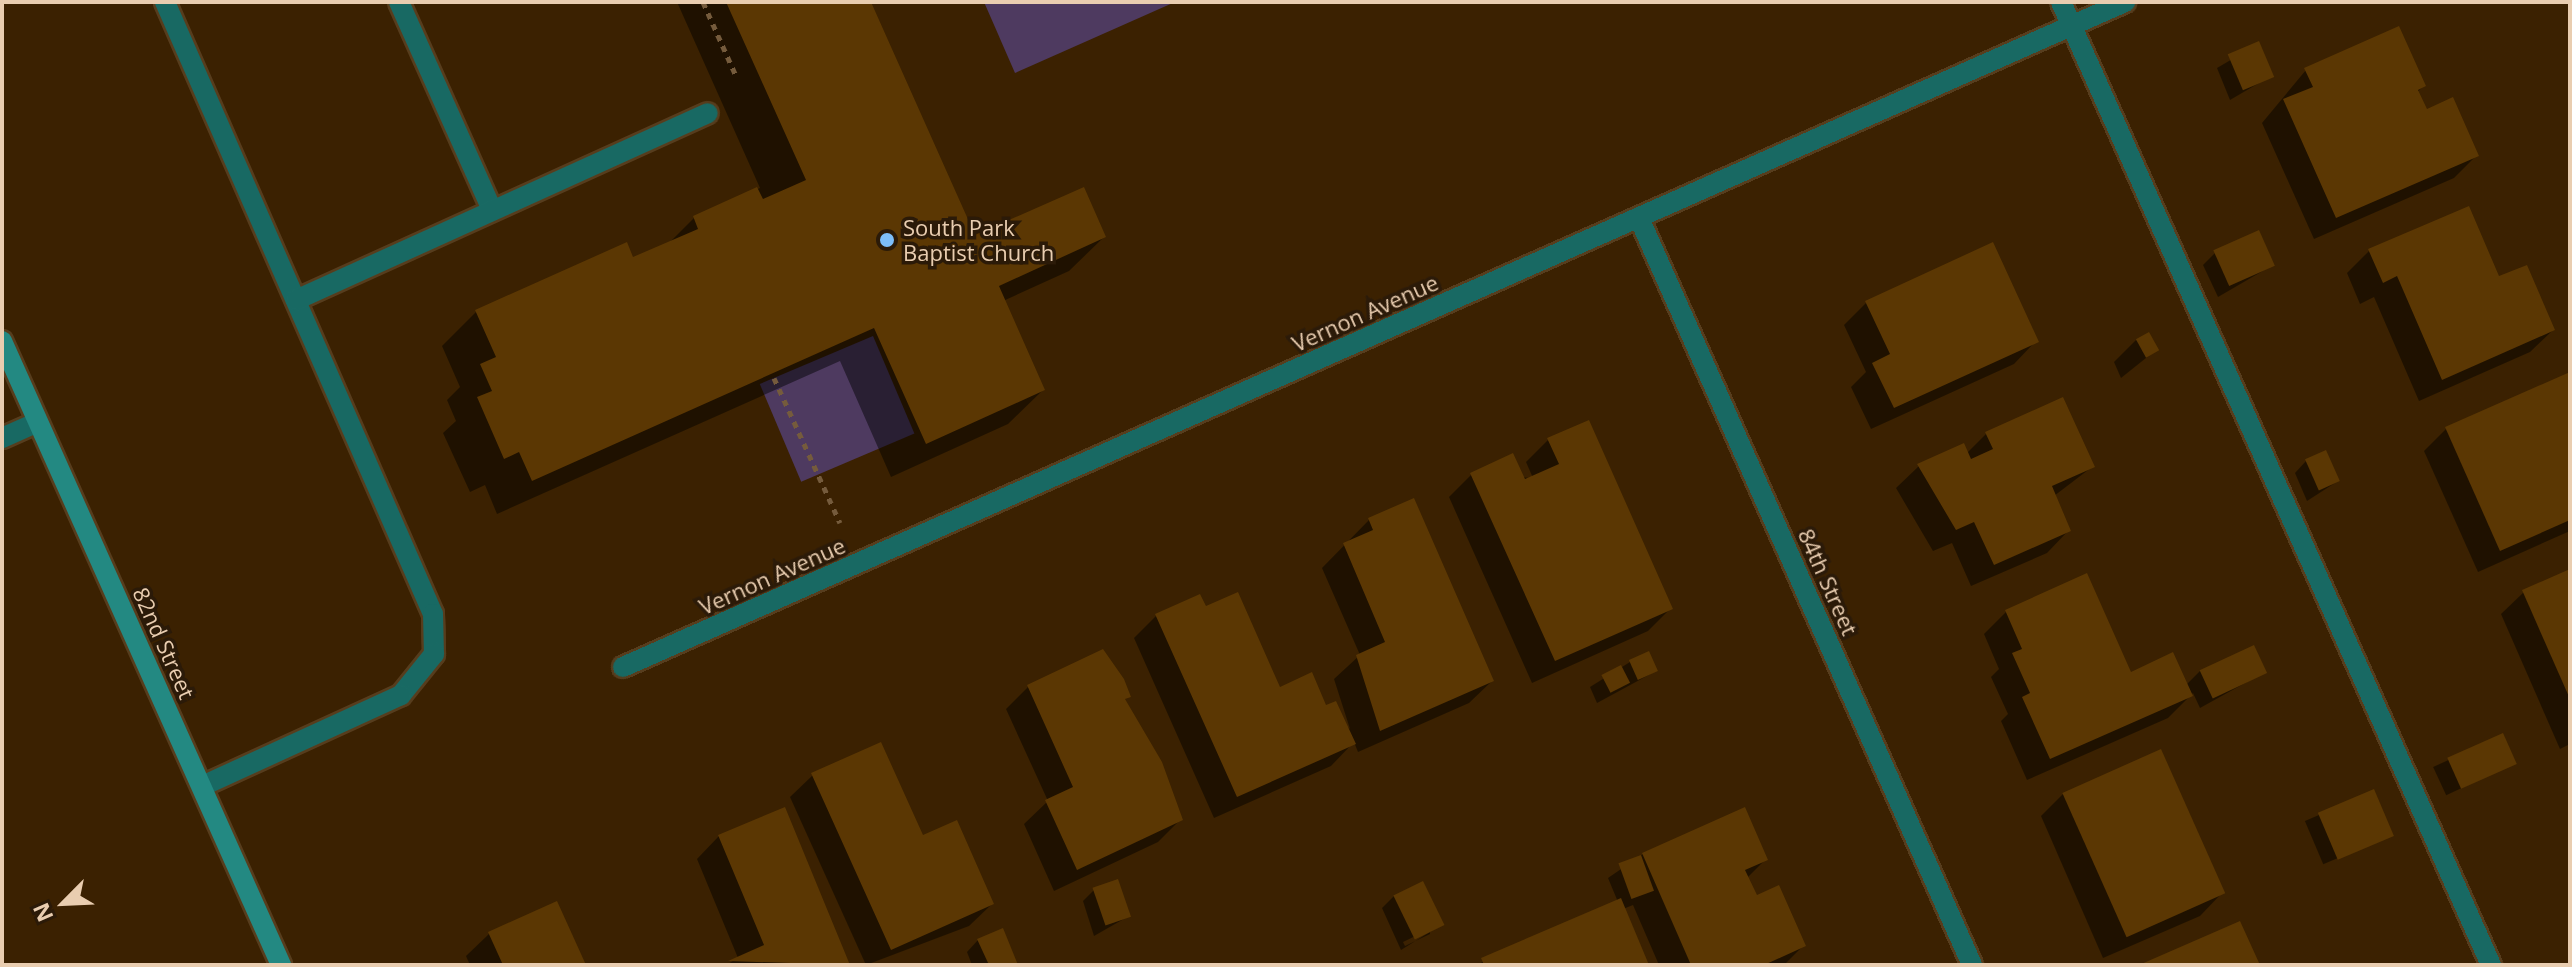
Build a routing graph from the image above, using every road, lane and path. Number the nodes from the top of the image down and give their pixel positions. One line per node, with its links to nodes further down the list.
1 (165, 2): 10 (street)
2 (399, 2): 8 (street)
3 (703, 2): 7 (path)
4 (2061, 2): 6 (street)
5 (2125, 2): 6 (street, Vernon Avenue)
6 (2072, 25): 9 (street, Vernon Avenue); 20 (street)
7 (708, 113): 8 (street)
8 (492, 210): 10 (street)
9 (1639, 218): 15 (street, Vernon Avenue); 19 (street, 84th Street)
10 (296, 300): 17 (street)
11 (2, 341): 13 (main road, 82nd Street)
12 (774, 378): 15 (path)
13 (38, 422): 14 (street); 17 (main road, 82nd Street)
14 (2, 438)
15 (858, 564): 16 (street, Vernon Avenue)
16 (623, 667)
17 (202, 786): 18 (main road, 82nd Street)
18 (281, 965)
19 (1972, 965)
20 (2491, 965)

